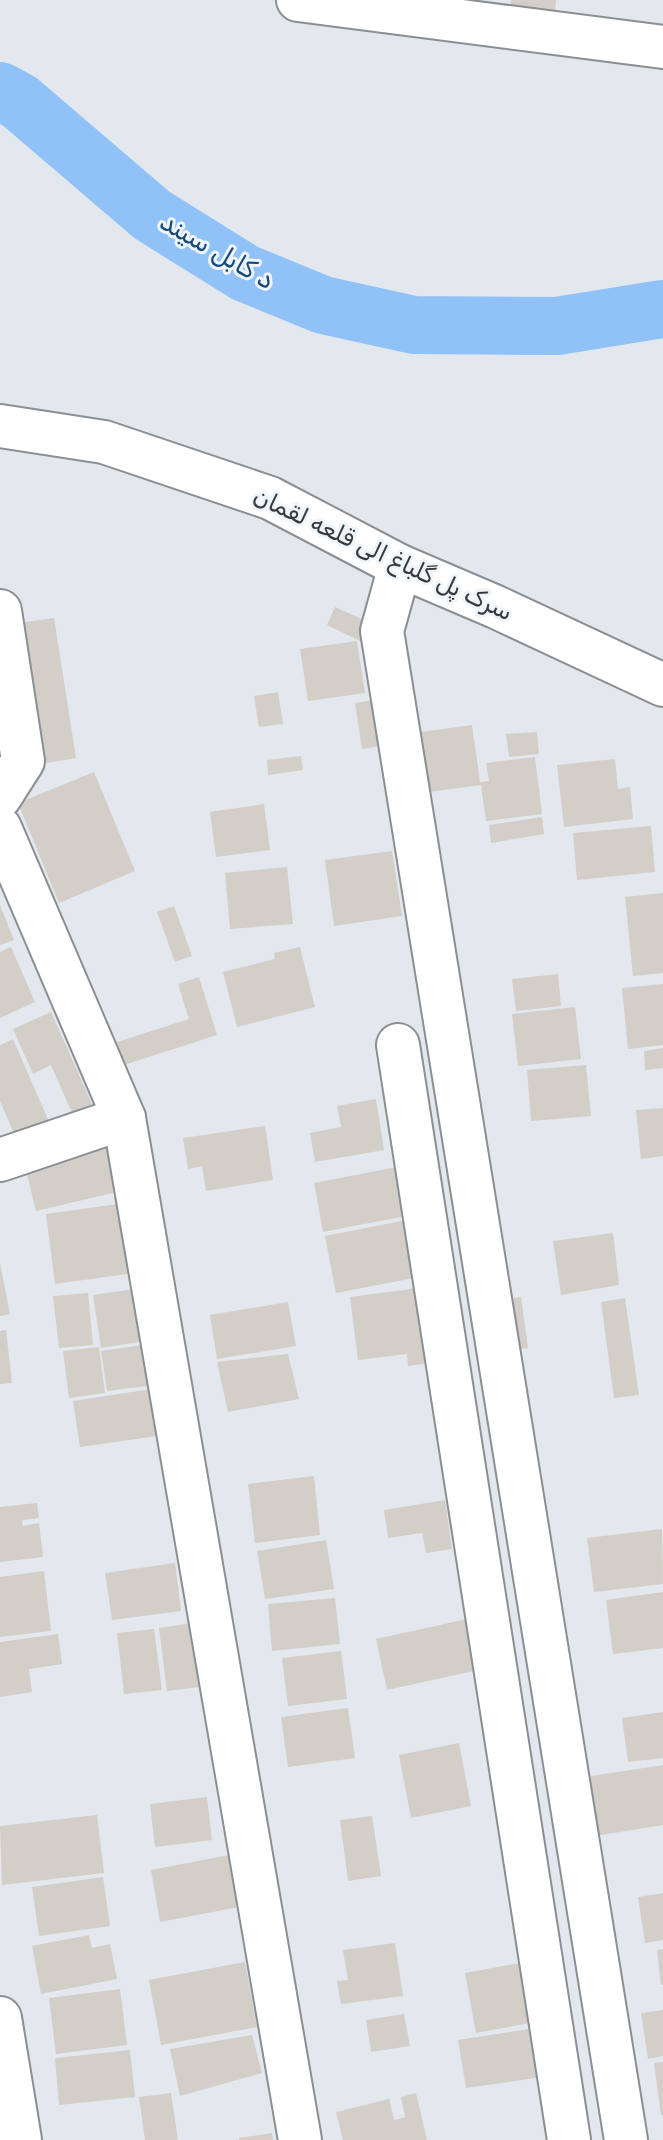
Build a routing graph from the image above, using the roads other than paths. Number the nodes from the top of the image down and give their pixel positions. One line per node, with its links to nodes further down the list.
1 (298, 0): 2 (street)
2 (663, 47)
3 (0, 426): 4 (street, سرک پل گلباغ الی قلعه لقمان)
4 (400, 566): 6 (street, سرک پل گلباغ الی قلعه لقمان); 16 (street)
5 (0, 611): 7 (street)
6 (663, 685)
7 (0, 797)
8 (0, 828): 10 (street)
9 (398, 1045): 15 (street)
10 (124, 1118): 11 (street); 14 (street)
11 (0, 1160)
12 (0, 2018): 13 (street)
13 (20, 2140)
14 (300, 2140)
15 (569, 2140)
16 (626, 2140)

